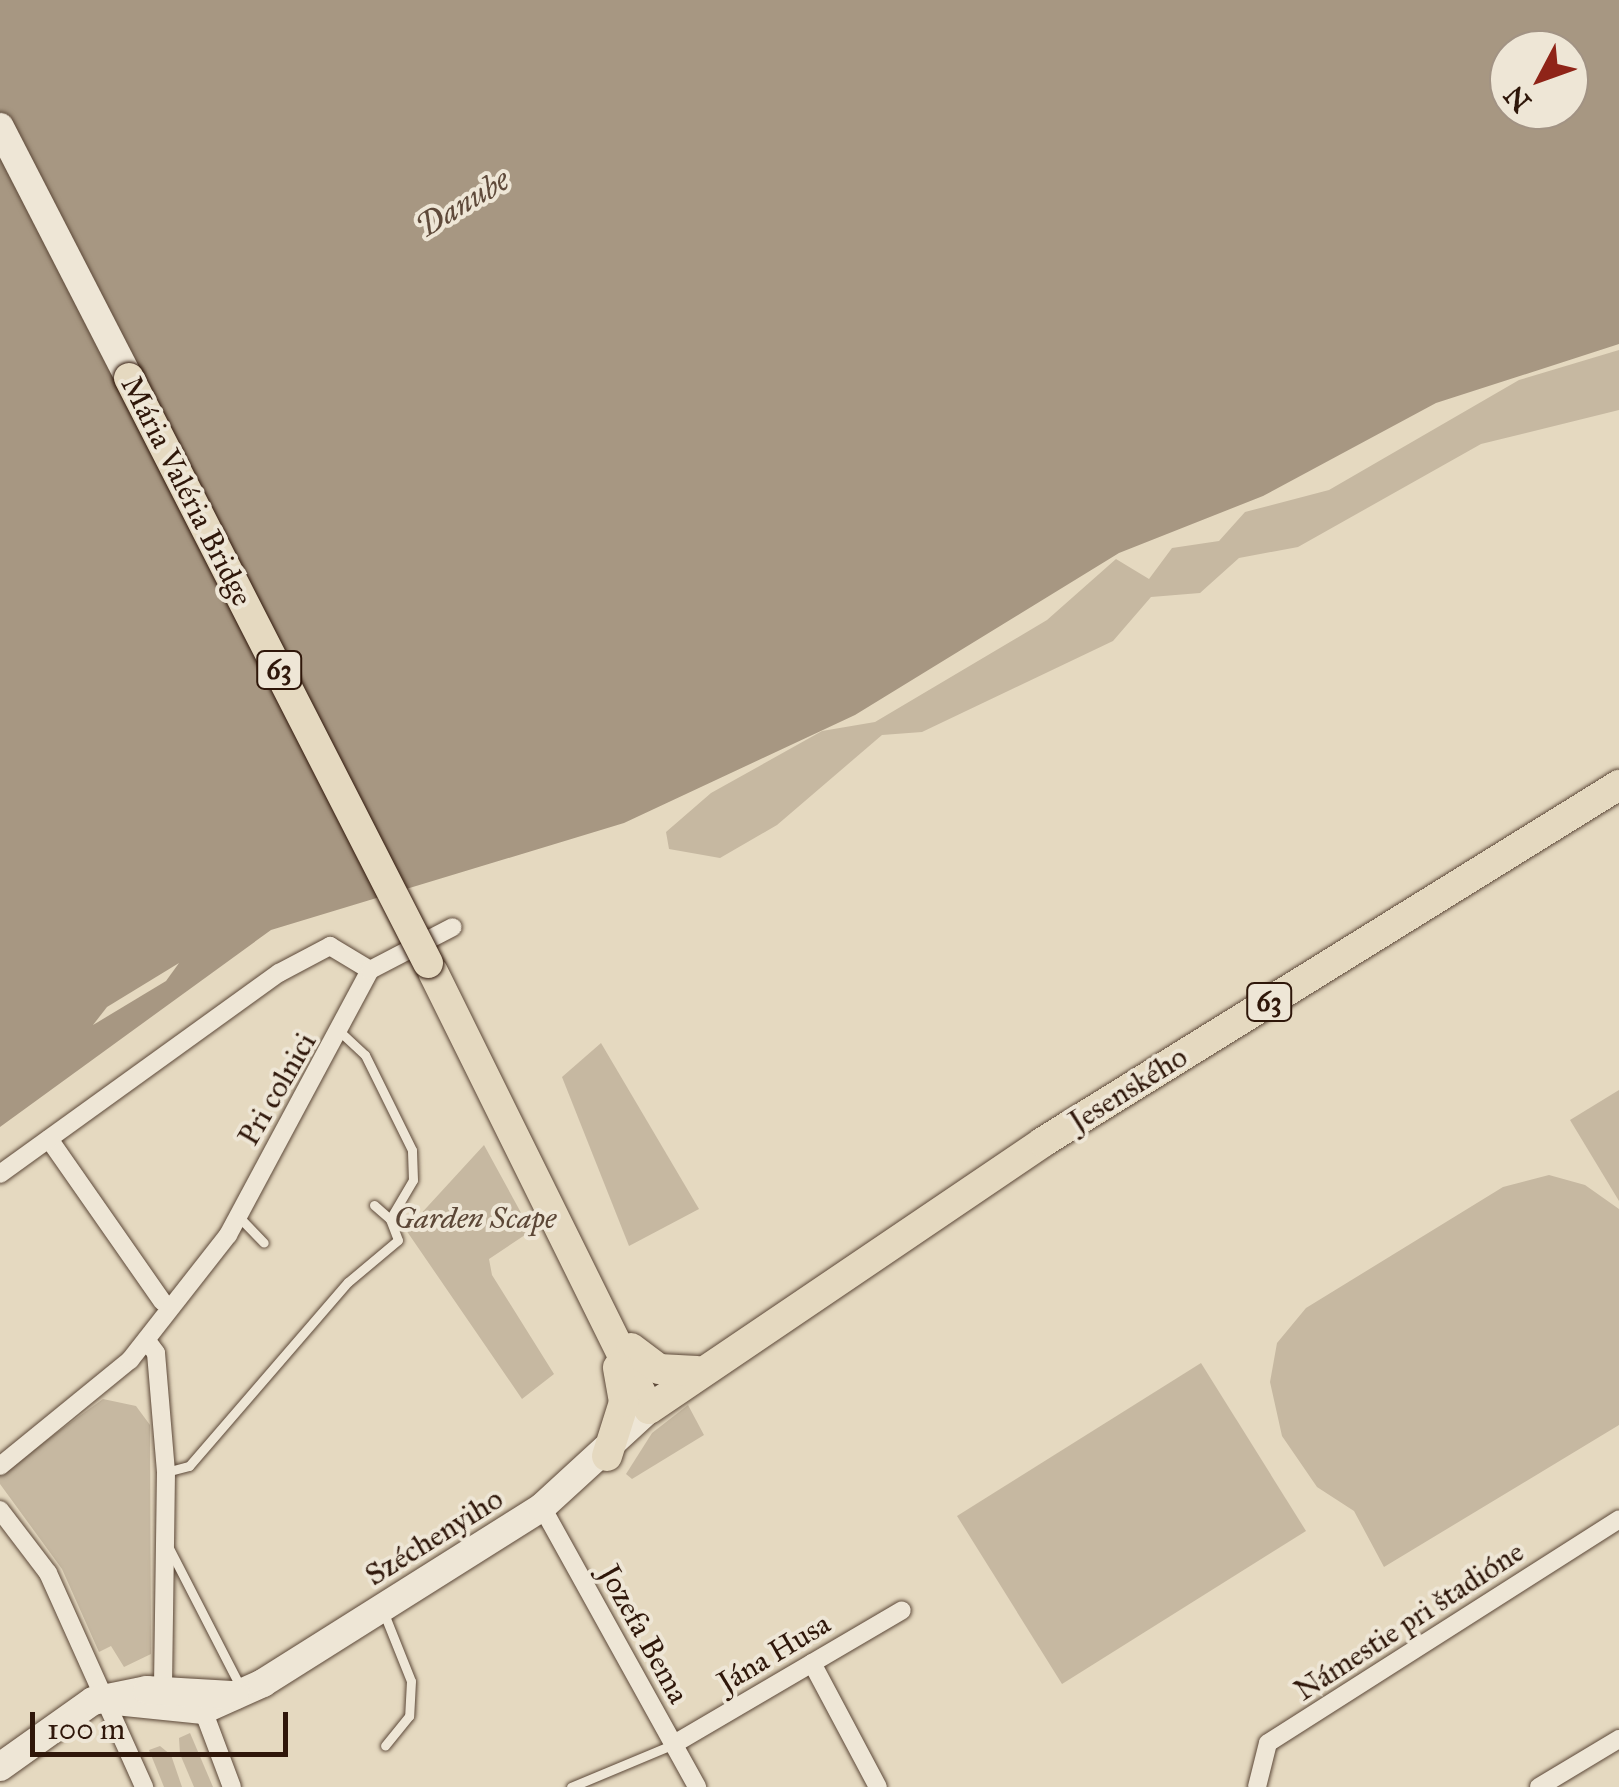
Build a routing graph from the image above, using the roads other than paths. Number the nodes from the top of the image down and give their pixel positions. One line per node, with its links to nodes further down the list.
1 (0, 127): 2 (street, Mária Valéria Bridge)
2 (129, 378): 15 (main road, Mária Valéria Bridge / 63, bridge)
3 (1619, 785): 16 (main road, Jesenského / 63)
4 (453, 927): 5 (street)
5 (370, 970): 6 (street, Pri colnici); 7 (street)
6 (341, 1032): 10 (street, Pri colnici); 11 (lane)
7 (48, 1139): 8 (street); 13 (street)
8 (0, 1174)
9 (374, 1205): 11 (lane)
10 (238, 1216): 12 (lane); 13 (street, Pri colnici)
11 (390, 1219): 20 (lane)
12 (264, 1243)
13 (165, 1304): 14 (street, Pri colnici)
14 (147, 1341): 19 (street, Pri colnici); 20 (street)
15 (623, 1351): 16 (main road); 17 (main road, 63); 18 (main road)
16 (697, 1371): 17 (main road, Jesenského / 63)
17 (643, 1398): 18 (street, Széchenyiho)
18 (607, 1456): 21 (street, Széchenyiho)
19 (0, 1466)
20 (166, 1472): 24 (street)
21 (542, 1507): 25 (street, Széchenyiho); 33 (street, Jozefa Bema)
22 (0, 1510): 30 (street)
23 (1619, 1519): 41 (street, Námestie pri štadióne)
24 (166, 1541): 28 (street); 29 (lane)
25 (382, 1608): 29 (street, Széchenyiho); 34 (lane)
26 (902, 1610): 27 (street, Jána Husa)
27 (812, 1663): 33 (street, Jána Husa); 40 (street)
28 (163, 1686)
29 (239, 1693): 30 (street); 31 (street, Széchenyiho)
30 (106, 1700): 31 (street); 35 (street); 36 (street)
31 (204, 1710): 37 (street)
32 (1619, 1738): 42 (street)
33 (674, 1744): 38 (lane); 39 (street, Jozefa Bema)
34 (385, 1746)
35 (0, 1768)
36 (144, 1787)
37 (232, 1787)
38 (572, 1787)
39 (698, 1787)
40 (878, 1787)
41 (1257, 1787)
42 (1539, 1787)

